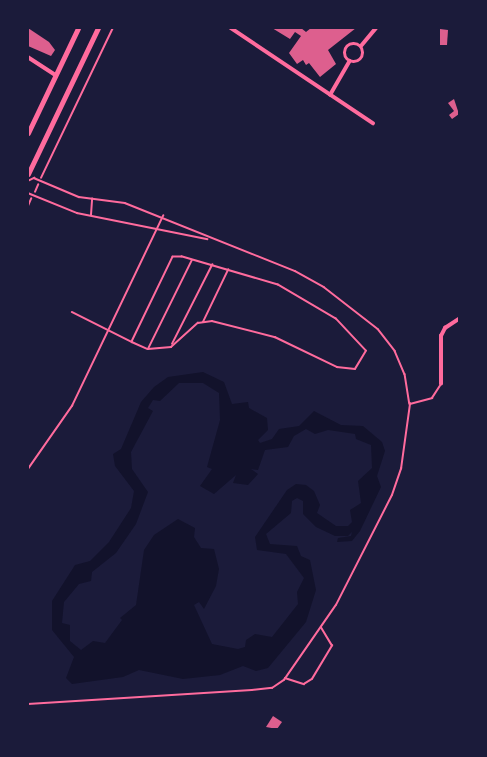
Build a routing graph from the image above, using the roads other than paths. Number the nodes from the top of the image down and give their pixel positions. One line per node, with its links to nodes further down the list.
1 (78, 28): 8 (main road)
2 (98, 28): 12 (main road)
3 (231, 28): 9 (street)
4 (376, 28): 5 (street)
5 (361, 46): 7 (street); 7 (street)
6 (28, 57): 8 (street)
7 (350, 61): 9 (street)
8 (56, 75): 11 (main road)
9 (330, 95): 10 (street)
10 (373, 123)
11 (28, 133)
12 (28, 174)
13 (28, 180): 15 (lane)
14 (28, 193): 16 (lane)
15 (92, 199): 16 (lane); 17 (lane)
16 (91, 216): 18 (lane)
17 (163, 216): 18 (lane); 19 (lane)
18 (157, 230): 19 (lane); 26 (lane)
19 (209, 239): 31 (lane)
20 (192, 260): 21 (lane); 27 (lane); 29 (lane)
21 (212, 266): 22 (lane); 28 (lane)
22 (228, 270): 25 (lane); 25 (lane)
23 (72, 312): 26 (lane)
24 (459, 319): 30 (street)
25 (203, 322): 28 (lane)
26 (109, 330): 27 (lane); 32 (lane)
27 (132, 342): 29 (lane)
28 (171, 348): 29 (lane)
29 (148, 349)
30 (441, 384): 31 (lane)
31 (410, 404): 33 (lane)
32 (28, 469)
33 (321, 628): 34 (lane); 34 (lane)
34 (285, 678): 35 (lane)
35 (28, 704)

